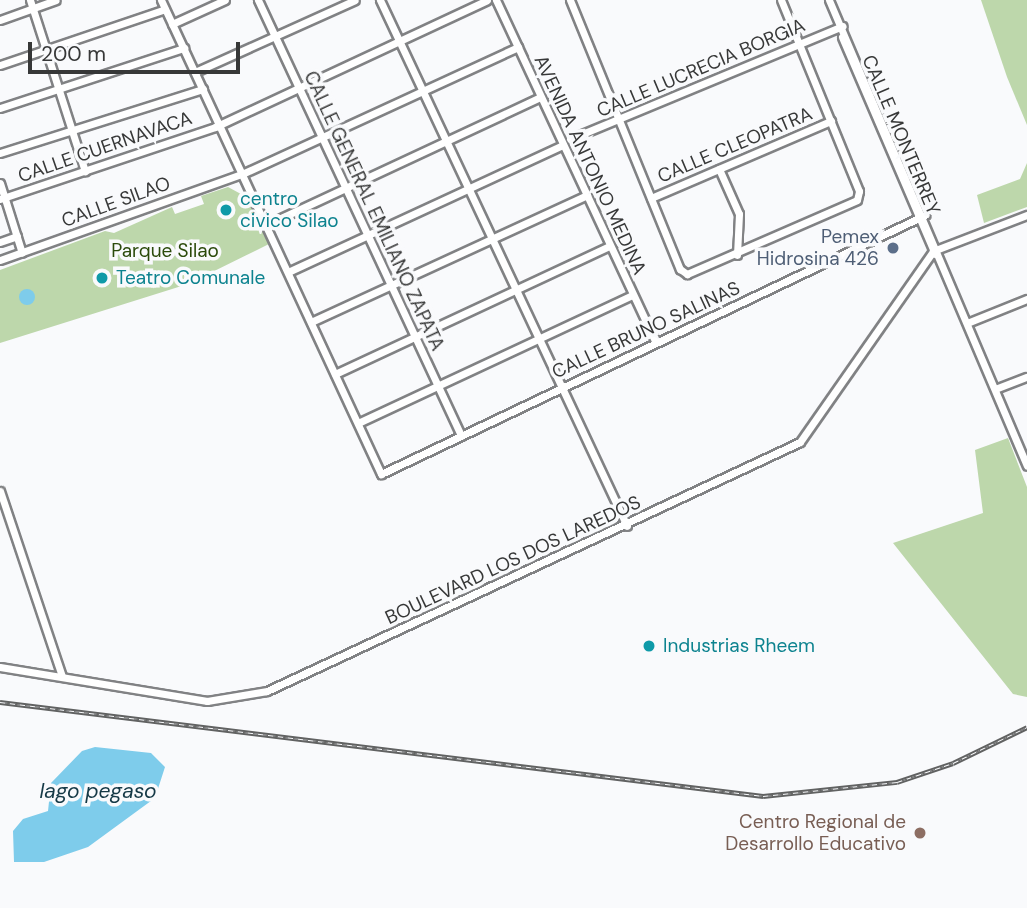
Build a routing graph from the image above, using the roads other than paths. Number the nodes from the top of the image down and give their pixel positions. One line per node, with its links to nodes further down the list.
1 (56, 0): 12 (street)
2 (161, 0): 13 (street)
3 (225, 0): 15 (street)
4 (258, 0): 17 (street, CALLE GENERAL EMILIANO ZAPATA)
5 (355, 0): 17 (street)
6 (380, 0): 18 (street)
7 (486, 0): 18 (street, CALLE CUERNAVACA)
8 (496, 0): 20 (street, AVENIDA ANTONIO MEDINA)
9 (570, 0): 31 (street)
10 (781, 0): 19 (street)
11 (830, 0): 16 (street, CALLE MONTERREY)
12 (32, 4): 14 (street); 22 (street)
13 (165, 9): 15 (street); 22 (street)
14 (0, 20)
15 (172, 24): 21 (street)
16 (840, 24): 19 (street, CALLE LUCRECIA BORGIA); 50 (street, CALLE MONTERREY)
17 (275, 36): 24 (street); 25 (street, CALLE GENERAL EMILIANO ZAPATA)
18 (399, 41): 25 (street, CALLE CUERNAVACA); 28 (street)
19 (799, 43): 31 (street, CALLE LUCRECIA BORGIA); 32 (street)
20 (518, 47): 28 (street, CALLE SILAO); 29 (street, AVENIDA ANTONIO MEDINA)
21 (184, 48): 24 (street); 26 (street)
22 (46, 50): 23 (street); 26 (street)
23 (0, 65)
24 (195, 72): 27 (street)
25 (298, 86): 33 (street, CALLE CUERNAVACA); 35 (street, CALLE GENERAL EMILIANO ZAPATA)
26 (59, 89): 30 (street); 34 (street)
27 (202, 89): 33 (street); 34 (street)
28 (421, 91): 35 (street, CALLE SILAO); 37 (street)
29 (541, 97): 37 (street); 38 (street, AVENIDA ANTONIO MEDINA)
30 (0, 108)
31 (616, 120): 36 (street, CALLE LUCRECIA BORGIA); 48 (street)
32 (831, 121): 40 (street, CALLE CLEOPATRA); 59 (street)
33 (219, 124): 41 (street, CALLE CUERNAVACA); 42 (street)
34 (72, 130): 39 (street); 41 (street)
35 (322, 137): 42 (street, CALLE SILAO); 44 (street, CALLE GENERAL EMILIANO ZAPATA)
36 (570, 139)
37 (444, 141): 44 (street); 45 (street)
38 (563, 145): 45 (street); 46 (street, AVENIDA ANTONIO MEDINA)
39 (0, 153)
40 (719, 169): 48 (street, CALLE CLEOPATRA); 59 (street)
41 (85, 171): 47 (street, CALLE CUERNAVACA)
42 (242, 174): 51 (street); 58 (street, CALLE SILAO)
43 (0, 183): 47 (street)
44 (345, 188): 51 (street); 52 (street, CALLE GENERAL EMILIANO ZAPATA)
45 (465, 190): 52 (street); 54 (street)
46 (587, 195): 54 (street); 56 (street, AVENIDA ANTONIO MEDINA)
47 (2, 198): 53 (street)
48 (651, 198): 59 (street)
49 (1027, 215): 57 (street)
50 (922, 217): 57 (street, CALLE MONTERREY); 70 (street, CALLE BRUNO SALINAS)
51 (266, 225): 61 (street)
52 (368, 235): 61 (street); 62 (street, CALLE GENERAL EMILIANO ZAPATA)
53 (17, 236): 55 (street); 58 (street)
54 (489, 240): 62 (street); 63 (street)
55 (0, 242)
56 (610, 246): 63 (street); 64 (street, AVENIDA ANTONIO MEDINA)
57 (936, 250): 67 (street, CALLE MONTERREY); 82 (street, BOULEVARD LOS DOS LAREDOS)
58 (22, 253): 60 (street, CALLE SILAO)
59 (737, 256)
60 (0, 260)
61 (288, 272): 66 (street)
62 (391, 285): 66 (street); 68 (street, CALLE GENERAL EMILIANO ZAPATA)
63 (513, 291): 68 (street); 69 (street)
64 (633, 295): 69 (street); 70 (street, AVENIDA ANTONIO MEDINA)
65 (1027, 299): 67 (street)
66 (311, 322): 71 (street)
67 (967, 323): 75 (street, CALLE MONTERREY)
68 (415, 337): 71 (street); 73 (street, CALLE GENERAL EMILIANO ZAPATA)
69 (537, 340): 73 (street); 74 (street)
70 (656, 344): 74 (street, CALLE BRUNO SALINAS)
71 (335, 374): 76 (street)
72 (1027, 377): 75 (street)
73 (438, 386): 76 (street); 77 (street, CALLE GENERAL EMILIANO ZAPATA)
74 (561, 389): 77 (street, CALLE BRUNO SALINAS); 82 (street)
75 (995, 389): 79 (street, CALLE MONTERREY)
76 (358, 423): 77 (street, CALLE BRUNO SALINAS)
77 (461, 436)
78 (1027, 439): 79 (street)
79 (1018, 444): 80 (street, CALLE MONTERREY)
80 (1027, 466)
81 (0, 491): 84 (street)
82 (627, 526): 84 (street, BOULEVARD LOS DOS LAREDOS)
83 (0, 667): 84 (street, BOULEVARD LOS DOS LAREDOS)
84 (62, 676)

